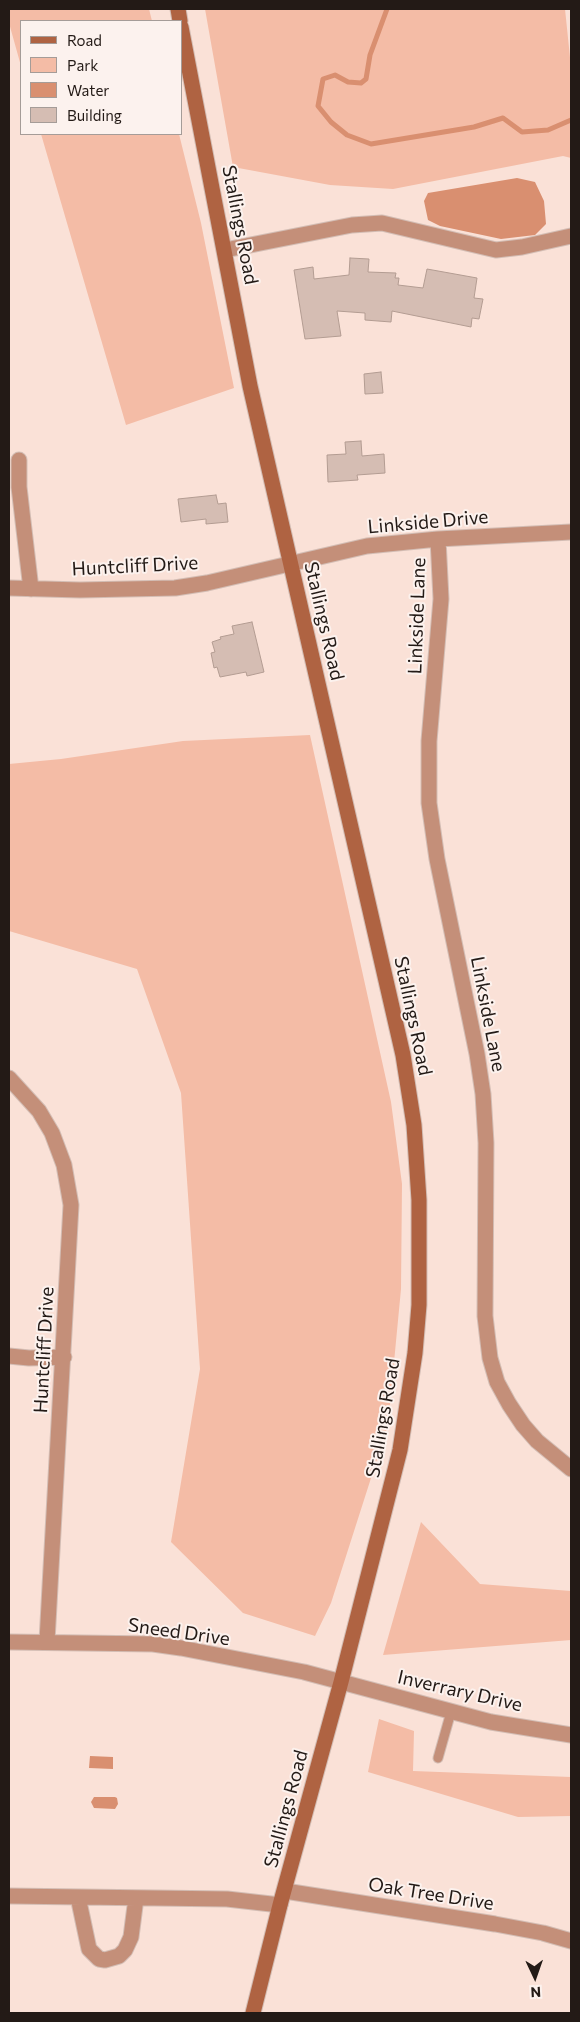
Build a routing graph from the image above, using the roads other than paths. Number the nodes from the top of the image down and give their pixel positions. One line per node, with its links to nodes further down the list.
1 (182, 32): 3 (street, Stallings Road)
2 (571, 236): 3 (street)
3 (225, 250): 7 (street, Stallings Road)
4 (19, 460): 9 (street)
5 (571, 532): 6 (street, Linkside Drive)
6 (438, 540): 7 (street, Linkside Drive); 13 (street, Linkside Lane)
7 (290, 563): 9 (street, Huntcliff Drive); 16 (street, Stallings Road)
8 (9, 588): 9 (street, Huntcliff Drive)
9 (31, 589)
10 (9, 1078): 12 (street, Huntcliff Drive)
11 (9, 1356): 12 (street)
12 (64, 1357): 15 (street, Huntcliff Drive)
13 (571, 1469)
14 (9, 1642): 15 (street, Sneed Drive)
15 (47, 1642): 16 (street, Sneed Drive)
16 (341, 1682): 17 (street, Inverrary Drive); 23 (street, Stallings Road)
17 (452, 1712): 18 (street, Inverrary Drive); 19 (lane)
18 (571, 1735)
19 (438, 1758)
20 (9, 1896): 21 (street, Oak Tree Drive)
21 (78, 1897): 22 (street, Oak Tree Drive); 22 (street)
22 (136, 1898): 23 (street, Oak Tree Drive)
23 (282, 1898): 24 (street, Oak Tree Drive); 25 (street, Stallings Road)
24 (571, 1941)
25 (253, 2013)

